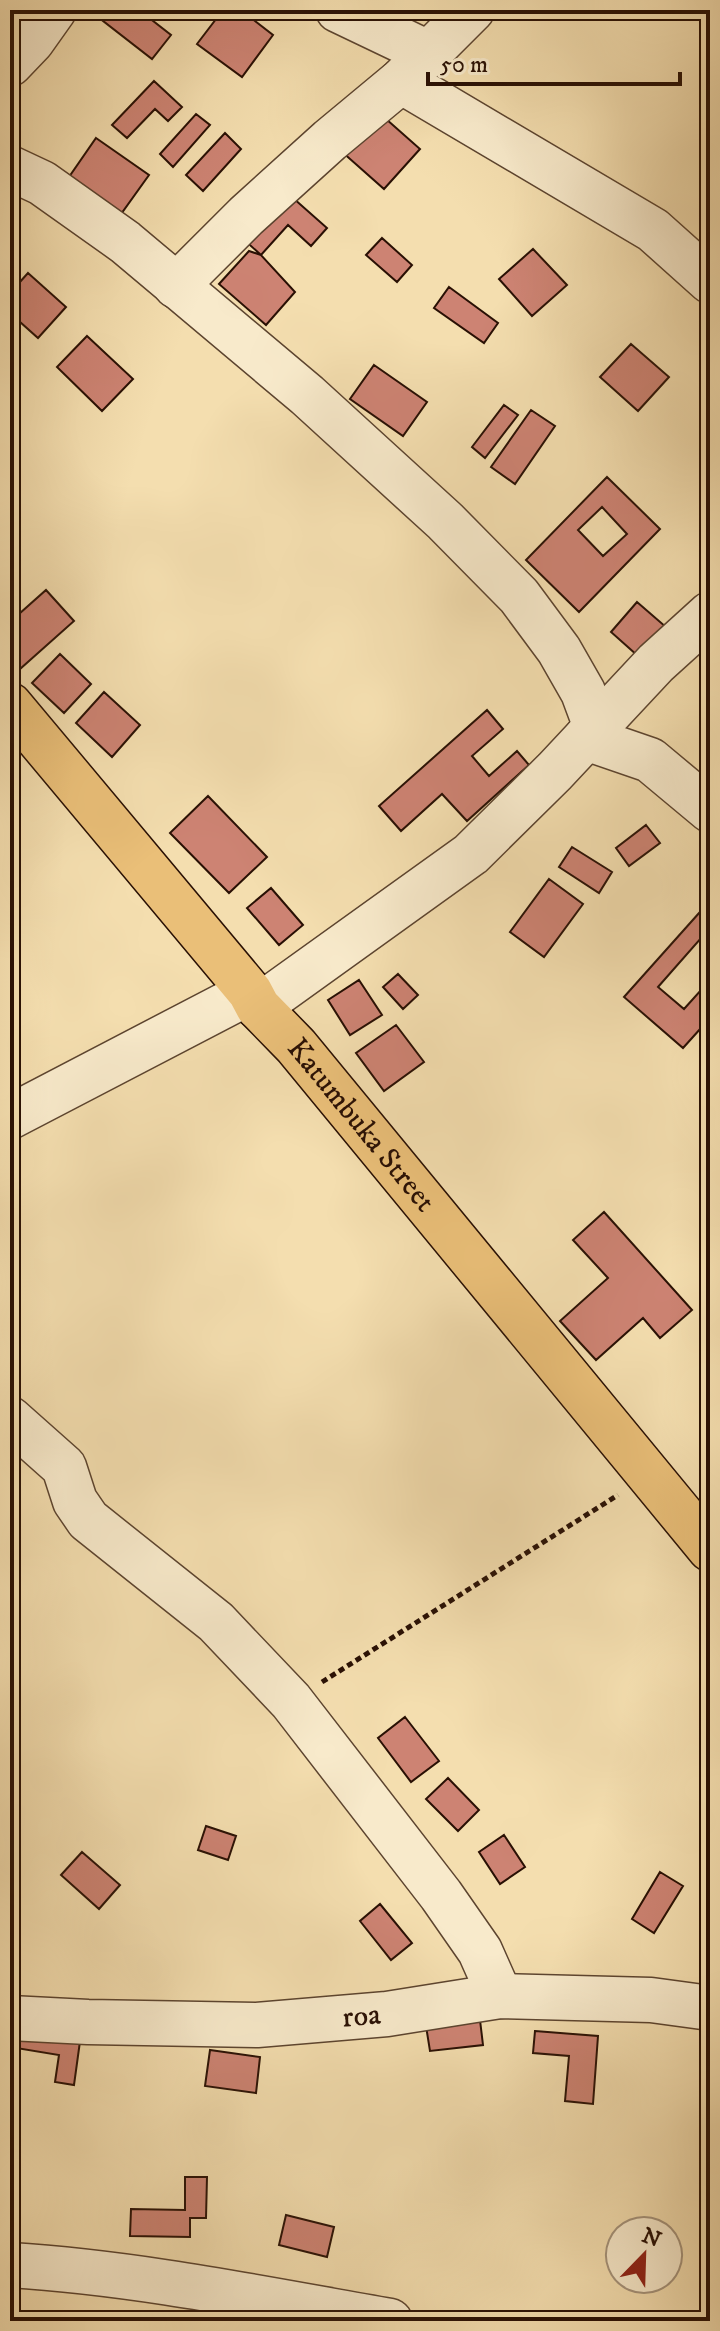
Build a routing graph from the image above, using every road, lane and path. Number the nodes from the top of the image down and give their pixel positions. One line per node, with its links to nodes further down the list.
1 (54, 10): 4 (street)
2 (338, 10): 5 (street)
3 (472, 10): 5 (street)
4 (10, 64)
5 (415, 67): 7 (street); 8 (street)
6 (10, 168): 8 (street)
7 (710, 281)
8 (176, 286): 11 (street)
9 (710, 614): 11 (street)
10 (10, 705): 13 (main road, Katumbuka Street)
11 (591, 732): 12 (street); 13 (street)
12 (710, 810)
13 (254, 1000): 14 (street); 16 (main road, Katumbuka Street)
14 (10, 1117)
15 (10, 1419): 18 (street)
16 (649, 1475): 17 (main road, Katumbuka Street); 18 (path)
17 (710, 1549)
18 (291, 1701): 19 (street)
19 (500, 1996): 20 (street, roa); 21 (street, roa)
20 (710, 2008)
21 (15, 2009)
22 (10, 2265): 23 (street)
23 (390, 2321)

